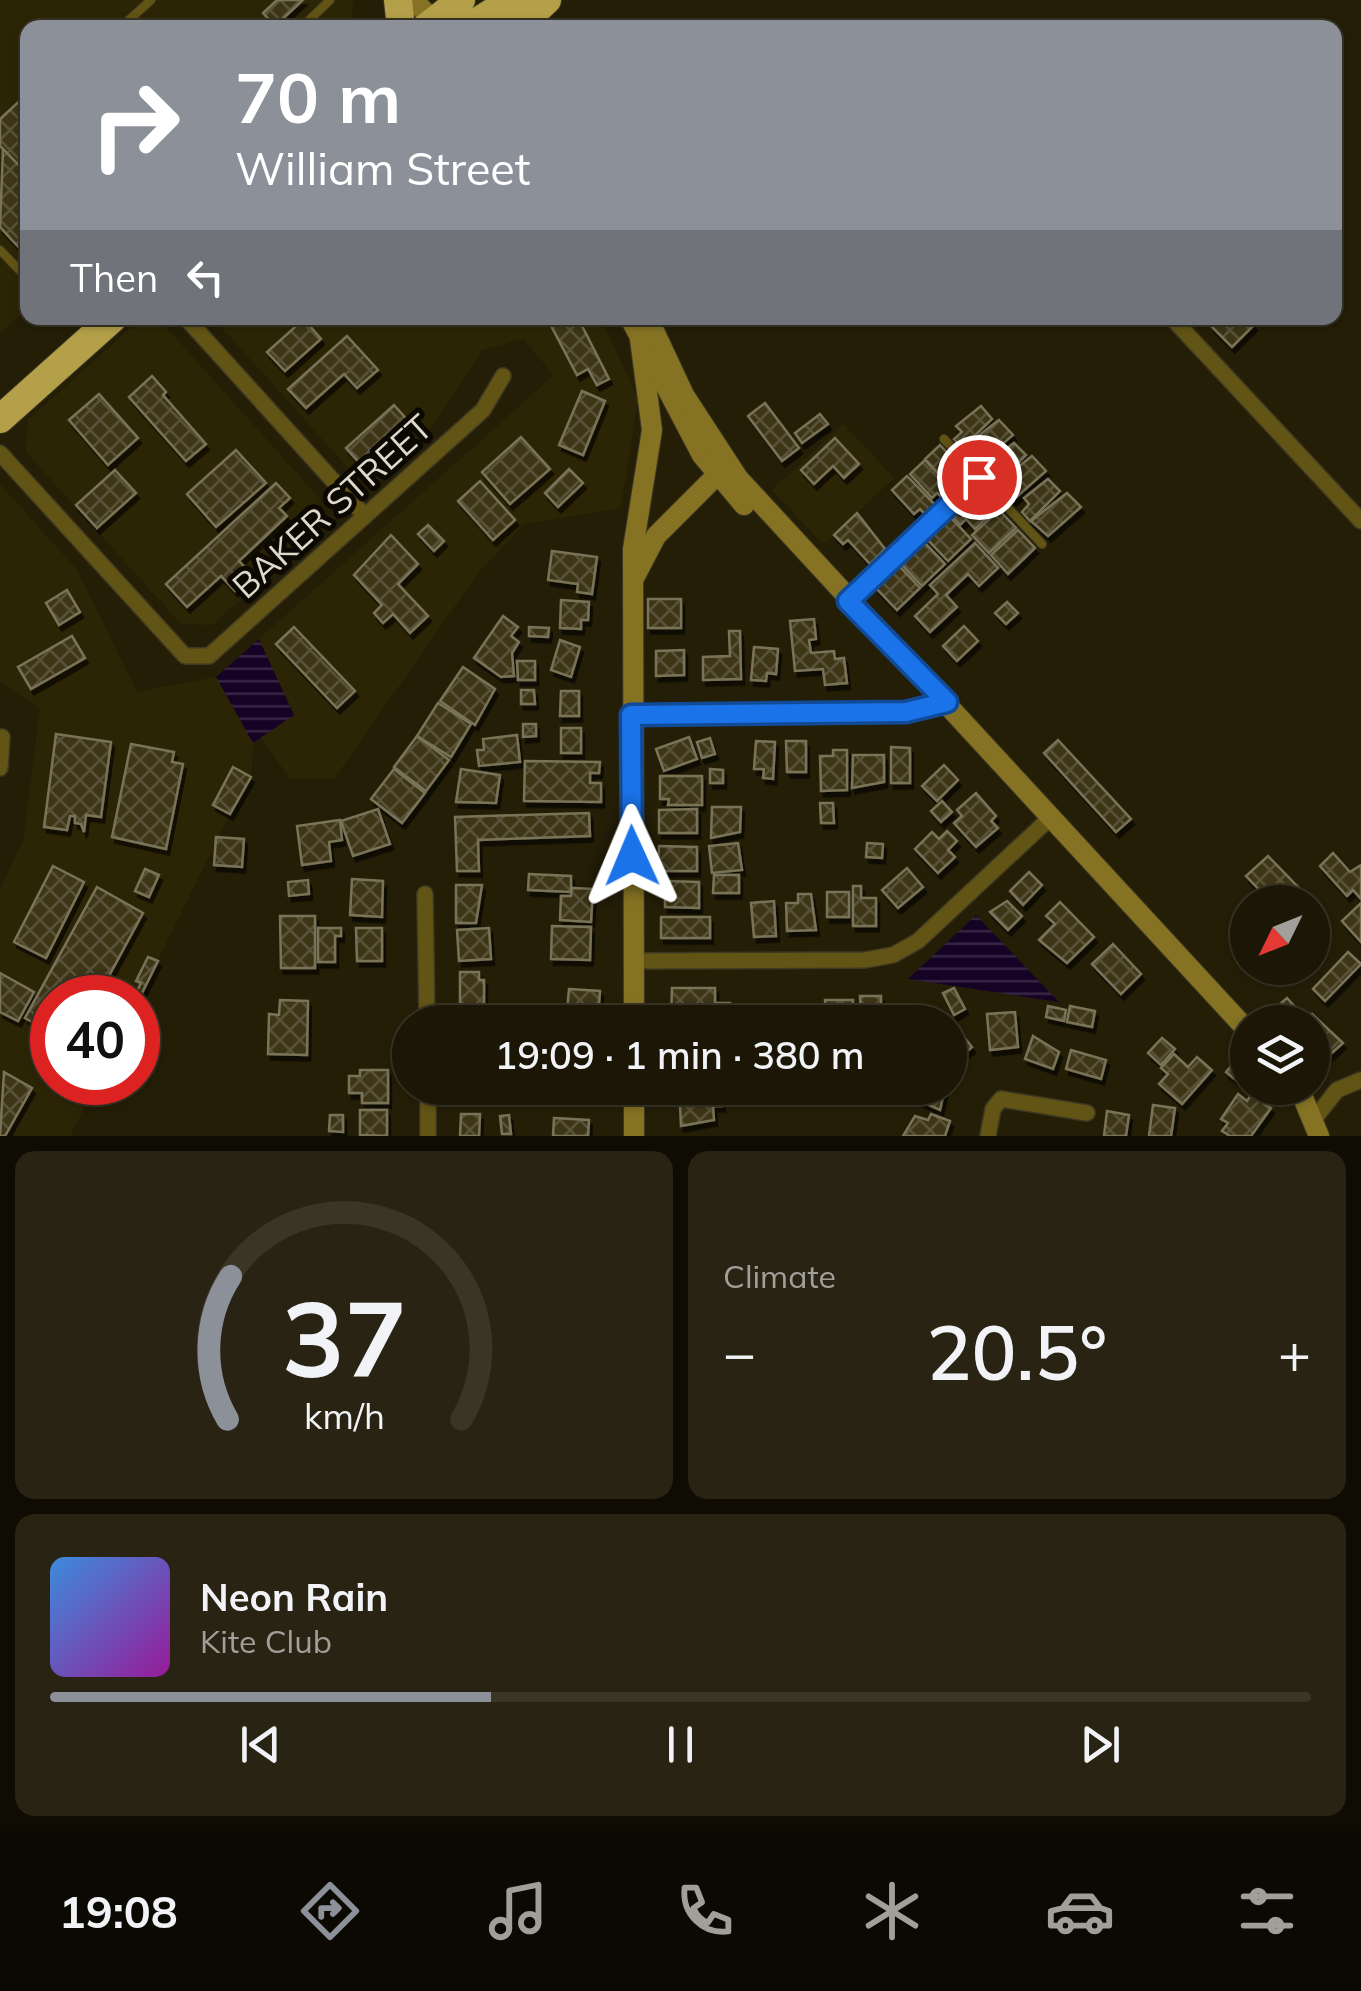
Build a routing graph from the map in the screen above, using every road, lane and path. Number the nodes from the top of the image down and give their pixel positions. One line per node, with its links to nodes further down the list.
1 (151, 0): 7 (lane)
2 (330, 0): 8 (lane)
3 (412, 0): 6 (main road)
4 (512, 0): 6 (highway)
5 (547, 0): 9 (highway)
6 (453, 18)
7 (129, 20)
8 (310, 20)
9 (526, 20)
10 (0, 250): 11 (lane)
11 (20, 271)
12 (83, 325): 20 (highway)
13 (105, 325): 21 (highway)
14 (192, 325): 26 (street)
15 (633, 325): 18 (main road)
16 (651, 325): 24 (main road)
17 (1179, 325): 27 (street)
18 (640, 339): 24 (main road); 29 (main road)
19 (503, 376): 26 (street, BAKER STREET)
20 (0, 402)
21 (0, 419)
22 (944, 439): 25 (lane)
23 (0, 453): 26 (street, BAKER STREET)
24 (722, 470): 29 (main road); 30 (main road)
25 (979, 477): 28 (lane); 30 (lane)
26 (365, 516)
27 (1361, 521)
28 (1042, 544)
29 (632, 583): 32 (main road)
30 (848, 601): 31 (main road)
31 (947, 702): 32 (street); 35 (main road)
32 (631, 715): 37 (main road)
33 (2, 737): 34 (street)
34 (0, 768)
35 (1050, 818): 37 (street); 40 (main road)
36 (425, 894): 38 (street)
37 (633, 962): 39 (main road)
38 (427, 1005)
39 (634, 1005)
40 (1230, 1012)
41 (1361, 1080): 45 (street)
42 (428, 1105): 46 (street)
43 (634, 1105): 47 (main road)
44 (1087, 1113): 48 (street)
45 (1317, 1127)
46 (428, 1136)
47 (634, 1136)
48 (988, 1136)

